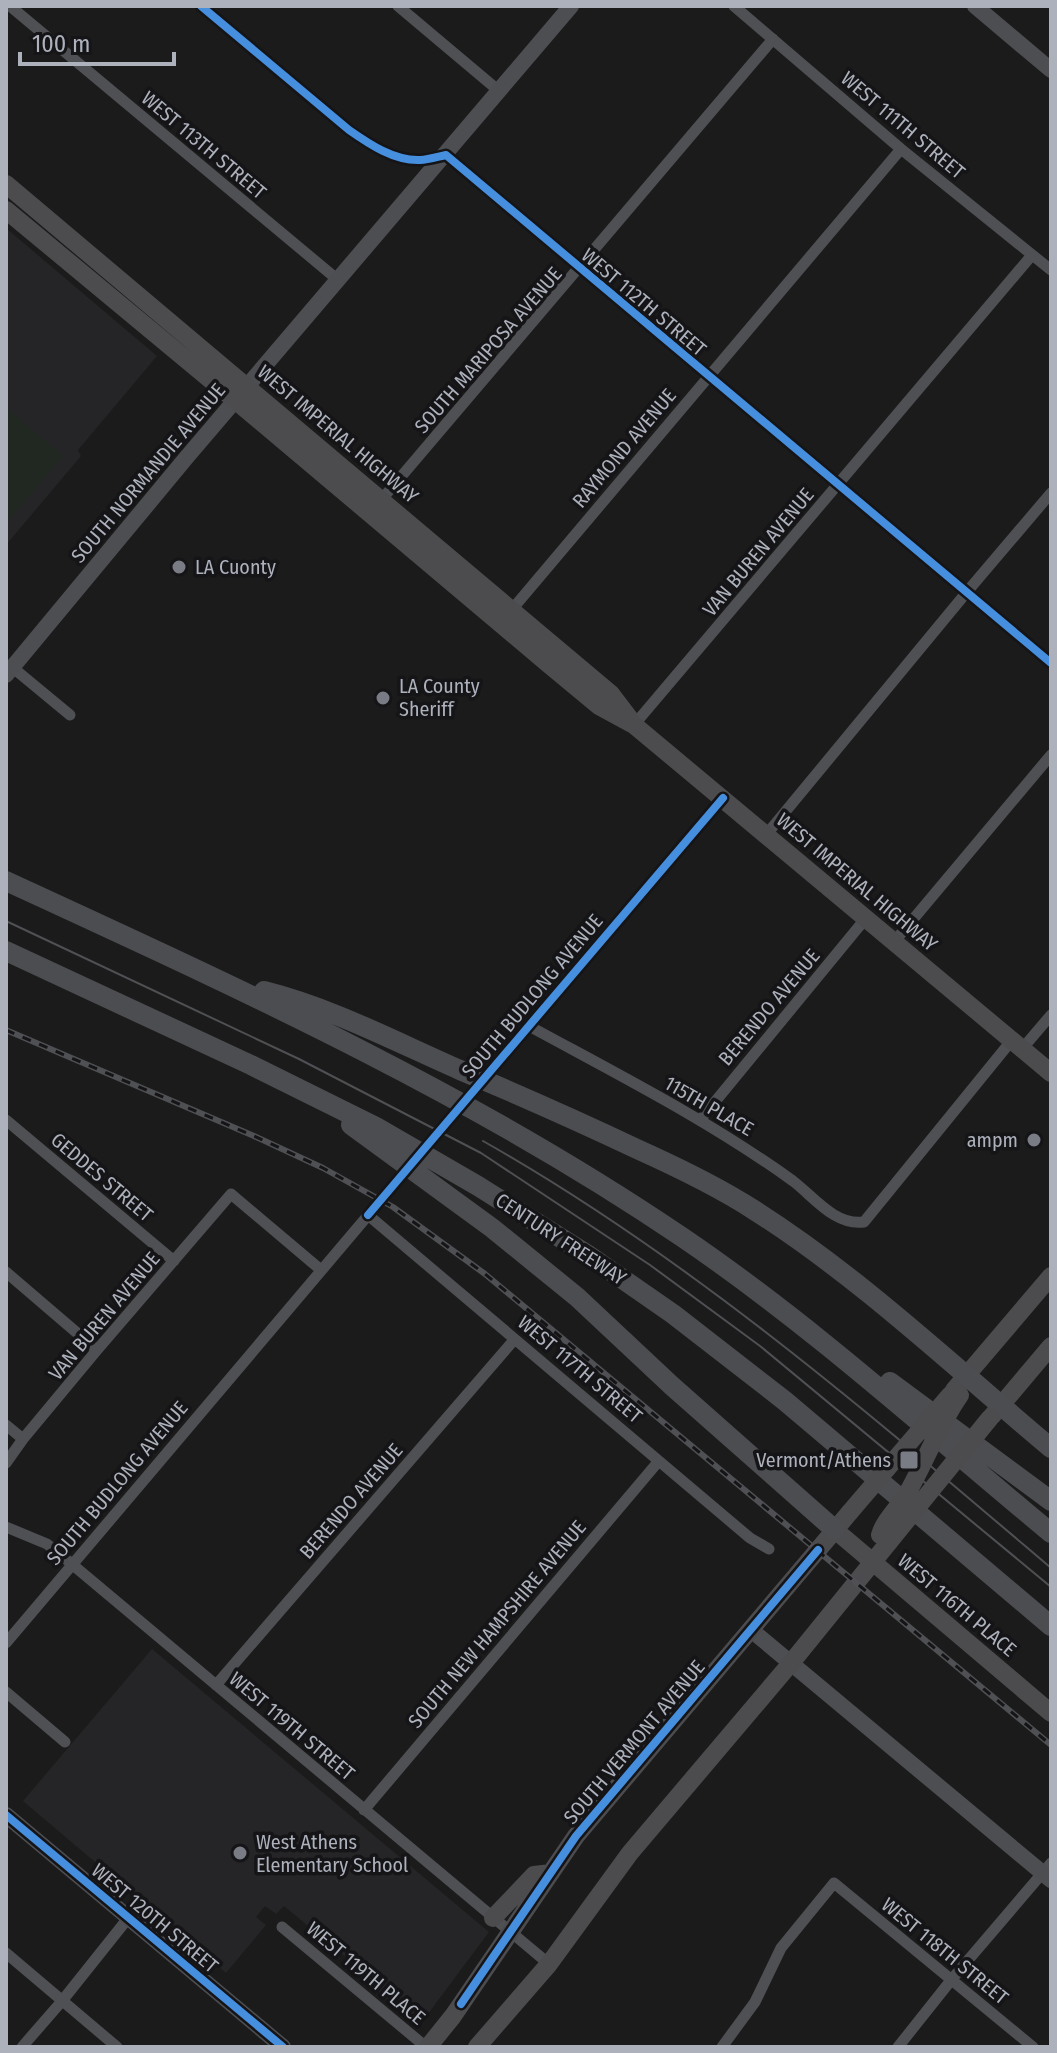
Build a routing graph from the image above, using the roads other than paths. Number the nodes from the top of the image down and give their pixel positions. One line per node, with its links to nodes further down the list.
1 (10, 6): 17 (street, WEST 113TH STREET)
2 (201, 6): 11 (street)
3 (398, 6): 9 (street)
4 (571, 6): 9 (main road, SOUTH NORMANDIE AVENUE)
5 (734, 6): 7 (street, WEST 111TH STREET)
6 (975, 6): 8 (main road)
7 (773, 39): 10 (street, WEST 111TH STREET); 15 (street, SOUTH MARIPOSA AVENUE)
8 (1051, 70)
9 (499, 91): 11 (main road, SOUTH NORMANDIE AVENUE)
10 (901, 149): 14 (street, WEST 111TH STREET); 18 (street, RAYMOND AVENUE)
11 (446, 155): 15 (street, WEST 112TH STREET); 17 (main road, SOUTH NORMANDIE AVENUE)
12 (6, 184): 19 (main road, WEST IMPERIAL HIGHWAY)
13 (6, 210): 19 (main road, WEST IMPERIAL HIGHWAY)
14 (1032, 255): 16 (street, WEST 111TH STREET); 20 (street, VAN BUREN AVENUE)
15 (579, 269): 18 (street, WEST 112TH STREET); 22 (street, SOUTH MARIPOSA AVENUE)
16 (1051, 270)
17 (338, 280): 19 (main road, SOUTH NORMANDIE AVENUE)
18 (707, 376): 20 (street, WEST 112TH STREET); 25 (street, RAYMOND AVENUE)
19 (241, 393): 22 (main road, WEST IMPERIAL HIGHWAY); 23 (main road, WEST IMPERIAL HIGHWAY); 28 (main road, SOUTH NORMANDIE AVENUE)
20 (837, 484): 24 (street, WEST 112TH STREET); 31 (street, VAN BUREN AVENUE)
21 (1051, 493): 24 (street)
22 (381, 499): 23 (street, SOUTH MARIPOSA AVENUE); 25 (main road, WEST IMPERIAL HIGHWAY)
23 (369, 514): 25 (main road, WEST IMPERIAL HIGHWAY)
24 (966, 593): 27 (street, WEST 112TH STREET); 34 (street)
25 (506, 617): 26 (main road, WEST IMPERIAL HIGHWAY); 29 (main road, WEST IMPERIAL HIGHWAY)
26 (522, 642): 29 (main road); 31 (main road, WEST IMPERIAL HIGHWAY)
27 (1051, 663)
28 (9, 671): 30 (street)
29 (611, 694): 31 (main road, WEST IMPERIAL HIGHWAY)
30 (70, 715)
31 (634, 725): 33 (main road, WEST IMPERIAL HIGHWAY)
32 (1051, 755): 37 (street)
33 (723, 798): 34 (main road, WEST IMPERIAL HIGHWAY); 41 (street, SOUTH BUDLONG AVENUE)
34 (766, 835): 36 (main road, WEST IMPERIAL HIGHWAY)
35 (6, 881): 39 (highway)
36 (866, 918): 37 (main road, WEST IMPERIAL HIGHWAY); 46 (street, BERENDO AVENUE)
37 (894, 942): 42 (main road, WEST IMPERIAL HIGHWAY)
38 (6, 951): 44 (highway, CENTURY FREEWAY)
39 (221, 980): 48 (highway); 56 (highway)
40 (1051, 1015): 42 (street)
41 (529, 1026): 46 (street, 115TH PLACE); 47 (street, SOUTH BUDLONG AVENUE, bridge)
42 (1017, 1044): 43 (main road, WEST IMPERIAL HIGHWAY); 46 (street, 115TH PLACE)
43 (1051, 1073)
44 (302, 1089): 66 (highway); 73 (highway, CENTURY FREEWAY)
45 (6, 1120): 49 (street, GEDDES STREET)
46 (700, 1120)
47 (368, 1215): 50 (street, SOUTH BUDLONG AVENUE); 53 (street, WEST 117TH STREET)
48 (684, 1238): 63 (highway); 64 (highway)
49 (174, 1261): 50 (street, VAN BUREN AVENUE); 55 (street, VAN BUREN AVENUE)
50 (321, 1270): 72 (street, SOUTH BUDLONG AVENUE)
51 (6, 1272): 55 (street)
52 (1051, 1276): 56 (main road, SOUTH VERMONT AVENUE)
53 (514, 1340): 61 (street, WEST 117TH STREET); 77 (street, BERENDO AVENUE)
54 (1051, 1346): 57 (main road)
55 (97, 1350): 59 (street, VAN BUREN AVENUE)
56 (960, 1387): 57 (highway); 66 (main road, SOUTH VERMONT AVENUE, bridge); 68 (main road, bridge)
57 (995, 1412): 60 (highway); 68 (main road, bridge)
58 (6, 1425): 59 (street)
59 (23, 1439): 62 (street, VAN BUREN AVENUE)
60 (1051, 1448)
61 (658, 1462): 70 (street, WEST 117TH STREET); 81 (street, SOUTH NEW HAMPSHIRE AVENUE)
62 (6, 1463)
63 (968, 1464): 67 (highway); 69 (highway)
64 (1051, 1501)
65 (6, 1527): 72 (street, WEST 119TH STREET)
66 (835, 1530): 71 (main road, WEST 116TH PLACE); 74 (main road, SOUTH VERMONT AVENUE)
67 (1051, 1533)
68 (884, 1539): 71 (main road)
69 (1051, 1542)
70 (769, 1549)
71 (873, 1563): 76 (main road); 79 (main road, WEST 116TH PLACE)
72 (72, 1564): 75 (street, SOUTH BUDLONG AVENUE); 77 (street, WEST 119TH STREET)
73 (1048, 1622)
74 (750, 1629): 76 (main road); 84 (main road, SOUTH VERMONT AVENUE)
75 (6, 1643)
76 (791, 1663): 83 (main road); 90 (main road)
77 (216, 1685): 81 (street, WEST 119TH STREET)
78 (6, 1692): 80 (street)
79 (1051, 1713)
80 (65, 1742)
81 (364, 1810): 86 (street, WEST 119TH STREET)
82 (6, 1815): 85 (main road, WEST 120TH STREET)
83 (1048, 1872): 91 (street)
84 (551, 1873): 86 (main road); 88 (main road, SOUTH VERMONT AVENUE)
85 (129, 1917): 92 (street); 96 (main road, WEST 120TH STREET)
86 (493, 1918): 88 (street, WEST 119TH STREET)
87 (282, 1927): 97 (street, WEST 119TH PLACE)
88 (511, 1933): 90 (street, WEST 119TH STREET); 93 (main road, SOUTH VERMONT AVENUE)
89 (6, 1953): 92 (street)
90 (549, 1964): 99 (main road)
91 (952, 1979): 100 (street, WEST 118TH STREET); 101 (street); 102 (street, WEST 118TH STREET)
92 (62, 2001): 94 (street); 95 (street)
93 (453, 2016): 97 (main road, SOUTH VERMONT AVENUE); 98 (main road)
94 (22, 2047)
95 (117, 2047)
96 (283, 2047)
97 (427, 2047)
98 (441, 2047)
99 (477, 2047)
100 (722, 2047)
101 (898, 2047)
102 (1033, 2047)

